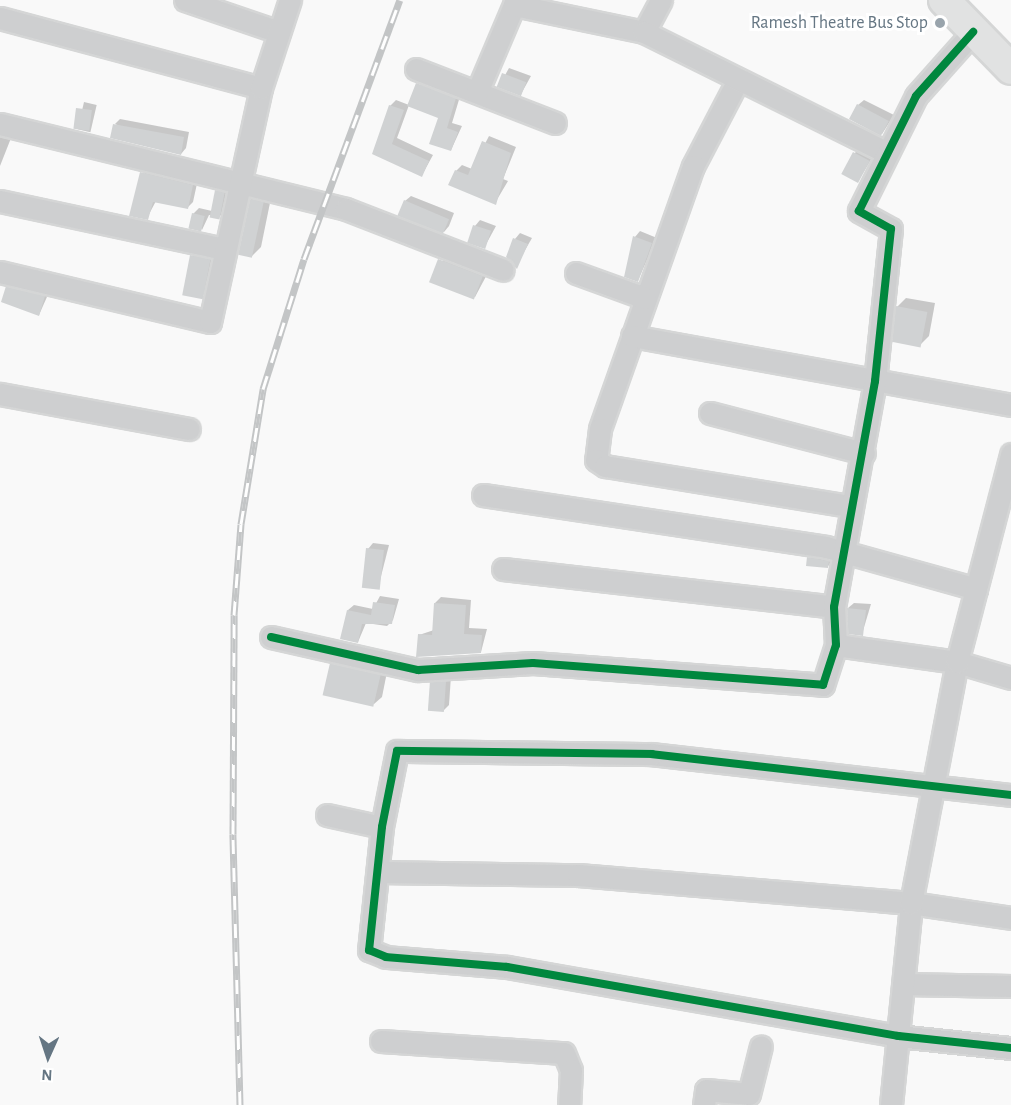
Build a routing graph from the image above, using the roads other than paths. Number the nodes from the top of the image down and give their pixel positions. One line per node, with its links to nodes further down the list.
1 (186, 0): 7 (street)
2 (290, 0): 7 (street)
3 (661, 0): 8 (street)
4 (944, 0): 9 (highway)
5 (580, 8): 8 (street); 14 (street)
6 (0, 18): 13 (street)
7 (276, 31): 13 (street)
8 (644, 32): 12 (street)
9 (974, 32): 11 (highway); 17 (street)
10 (416, 69): 14 (street)
11 (1011, 69)
12 (738, 80): 17 (street); 24 (street)
13 (261, 88): 18 (street)
14 (477, 92): 15 (street)
15 (555, 123)
16 (0, 124): 18 (street)
17 (884, 151): 26 (street)
18 (242, 184): 20 (street); 21 (street)
19 (0, 201): 20 (street)
20 (223, 249): 22 (street)
21 (503, 270)
22 (0, 272)
23 (576, 273): 24 (street)
24 (645, 297): 25 (street)
25 (632, 336): 26 (street); 35 (street)
26 (875, 381): 28 (street); 31 (street)
27 (0, 394): 30 (street)
28 (1011, 405)
29 (710, 413): 31 (street)
30 (189, 429)
31 (864, 453): 35 (street)
32 (1011, 454): 34 (street)
33 (483, 495): 36 (street)
34 (1005, 504): 38 (street)
35 (850, 506): 36 (street)
36 (847, 554): 38 (street); 39 (street)
37 (503, 569): 39 (street)
38 (976, 589): 42 (street)
39 (834, 607): 41 (street)
40 (271, 637): 41 (street)
41 (836, 645): 42 (street)
42 (957, 662): 43 (street); 44 (street)
43 (1011, 678)
44 (934, 783): 45 (street); 47 (street); 49 (street)
45 (1011, 795)
46 (327, 815): 47 (street)
47 (382, 826): 48 (street)
48 (380, 872): 49 (street); 53 (street)
49 (911, 903): 50 (street); 51 (street)
50 (1011, 918)
51 (903, 984): 52 (street); 53 (street)
52 (1011, 986)
53 (898, 1036): 56 (street); 59 (street)
54 (381, 1041): 57 (street)
55 (761, 1046): 58 (street)
56 (1011, 1048)
57 (569, 1105)
58 (704, 1105)
59 (891, 1105)

